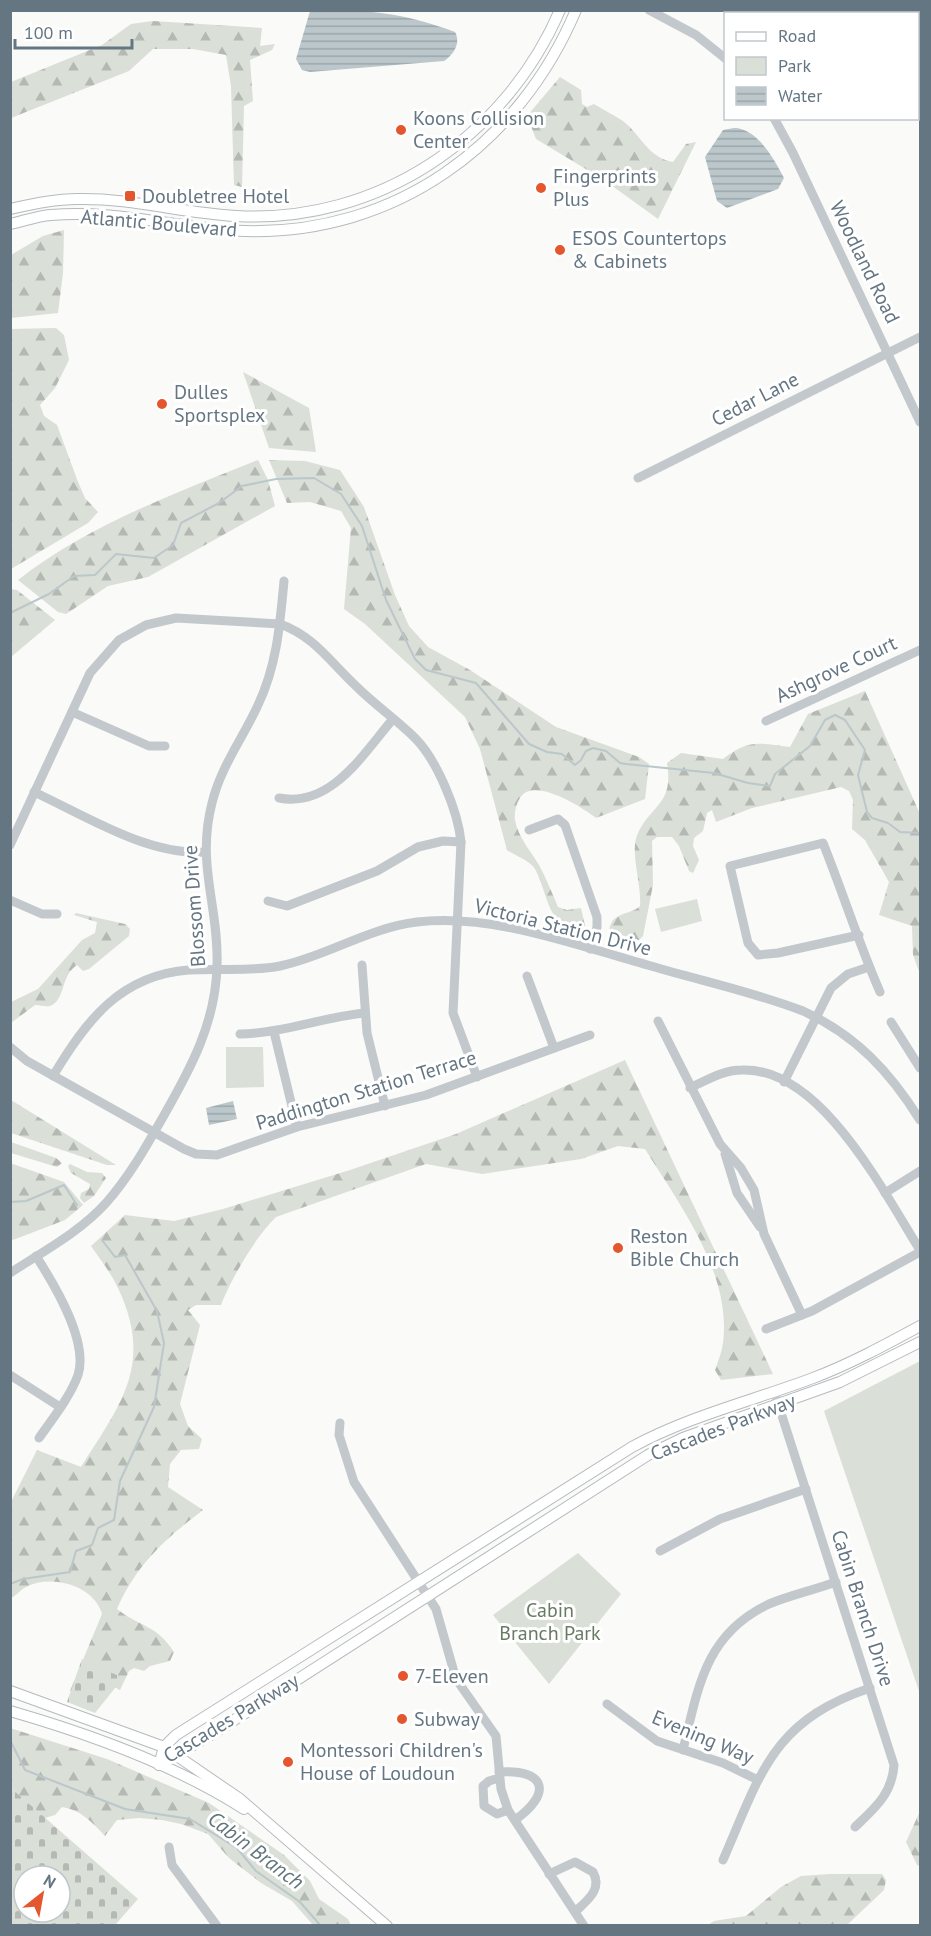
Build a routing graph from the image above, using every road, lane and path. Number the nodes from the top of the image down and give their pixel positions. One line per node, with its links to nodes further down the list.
1 (561, 10): 6 (main road, Atlantic Boulevard)
2 (576, 10): 7 (main road, Atlantic Boulevard)
3 (649, 10): 4 (street)
4 (724, 57)
5 (775, 120): 9 (street, Woodland Road)
6 (10, 209)
7 (10, 224)
8 (921, 337): 9 (street, Cedar Lane)
9 (888, 352): 10 (street, Woodland Road); 11 (street, Cedar Lane)
10 (921, 422)
11 (638, 478)
12 (284, 581): 13 (street, Blossom Drive)
13 (280, 624): 15 (street); 16 (street); 24 (street, Blossom Drive)
14 (921, 650): 17 (street, Ashgrove Court)
15 (72, 712): 18 (street); 19 (street)
16 (393, 719): 20 (street); 22 (street)
17 (766, 721)
18 (165, 746)
19 (34, 792): 23 (street); 24 (street)
20 (279, 798)
21 (529, 830): 30 (street)
22 (461, 842): 26 (street); 28 (street)
23 (10, 844)
24 (205, 852): 33 (street, Blossom Drive)
25 (10, 900): 27 (street)
26 (268, 901)
27 (57, 914)
28 (457, 920): 30 (street, Victoria Station Drive); 33 (street, Victoria Station Drive); 47 (street)
29 (859, 935): 29 (street); 32 (street)
30 (590, 949): 37 (street, Victoria Station Drive)
31 (362, 965): 36 (street)
32 (869, 967): 35 (street); 37 (street)
33 (217, 970): 46 (street, Victoria Station Drive); 53 (street, Blossom Drive)
34 (527, 976): 44 (street)
35 (880, 992)
36 (365, 1013): 40 (street); 50 (street)
37 (816, 1017): 48 (street); 51 (street, Victoria Station Drive)
38 (658, 1021): 49 (street)
39 (891, 1022): 45 (street)
40 (273, 1032): 41 (street); 52 (street)
41 (240, 1034)
42 (590, 1035): 44 (street, Paddington Station Terrace)
43 (10, 1047): 46 (street, Paddington Station Terrace)
44 (554, 1048): 47 (street, Paddington Station Terrace)
45 (921, 1068)
46 (53, 1076): 53 (street, Paddington Station Terrace)
47 (477, 1077): 50 (street, Paddington Station Terrace)
48 (784, 1082): 49 (street); 56 (street)
49 (690, 1088): 54 (street)
50 (385, 1106): 52 (street, Paddington Station Terrace)
51 (921, 1120)
52 (297, 1127): 53 (street, Paddington Station Terrace)
53 (154, 1133): 59 (street, Blossom Drive)
54 (720, 1144): 57 (street); 57 (street)
55 (921, 1171): 56 (street)
56 (885, 1193): 58 (street)
57 (764, 1234): 61 (street)
58 (921, 1251): 61 (street)
59 (36, 1256): 60 (street, Blossom Drive); 68 (street)
60 (10, 1273)
61 (802, 1315): 63 (street)
62 (921, 1326): 66 (main road, Cascades Parkway)
63 (766, 1329)
64 (921, 1342): 67 (main road, Cascades Parkway)
65 (10, 1375): 68 (street)
66 (774, 1391): 67 (street, Cabin Branch Drive); 74 (main road, Cascades Parkway)
67 (778, 1405): 71 (street, Cabin Branch Drive); 75 (main road, Cascades Parkway)
68 (60, 1407): 70 (street)
69 (340, 1423): 74 (street)
70 (39, 1438)
71 (806, 1489): 72 (street); 73 (street, Cabin Branch Drive)
72 (660, 1551)
73 (836, 1582): 76 (street, Cabin Branch Drive); 81 (street)
74 (418, 1583): 75 (street); 80 (main road, Cascades Parkway)
75 (426, 1595): 82 (main road, Cascades Parkway); 84 (street)
76 (870, 1688): 85 (street); 88 (street, Cabin Branch Drive)
77 (10, 1692): 80 (main road)
78 (607, 1704): 81 (street, Evening Way)
79 (10, 1711): 83 (main road)
80 (164, 1747): 82 (main road); 83 (main road, Cascades Parkway)
81 (683, 1750): 85 (street, Evening Way)
82 (175, 1755): 83 (main road, Cascades Parkway); 89 (main road)
83 (159, 1765): 89 (main road)
84 (499, 1775): 86 (street); 86 (street); 87 (street)
85 (758, 1780): 91 (street)
86 (508, 1810): 87 (street)
87 (515, 1820): 92 (street)
88 (855, 1827)
89 (281, 1836): 95 (main road)
90 (169, 1847): 94 (street)
91 (723, 1860)
92 (549, 1874): 93 (street); 93 (street)
93 (574, 1912): 96 (street)
94 (217, 1926)
95 (387, 1926)
96 (584, 1926)

